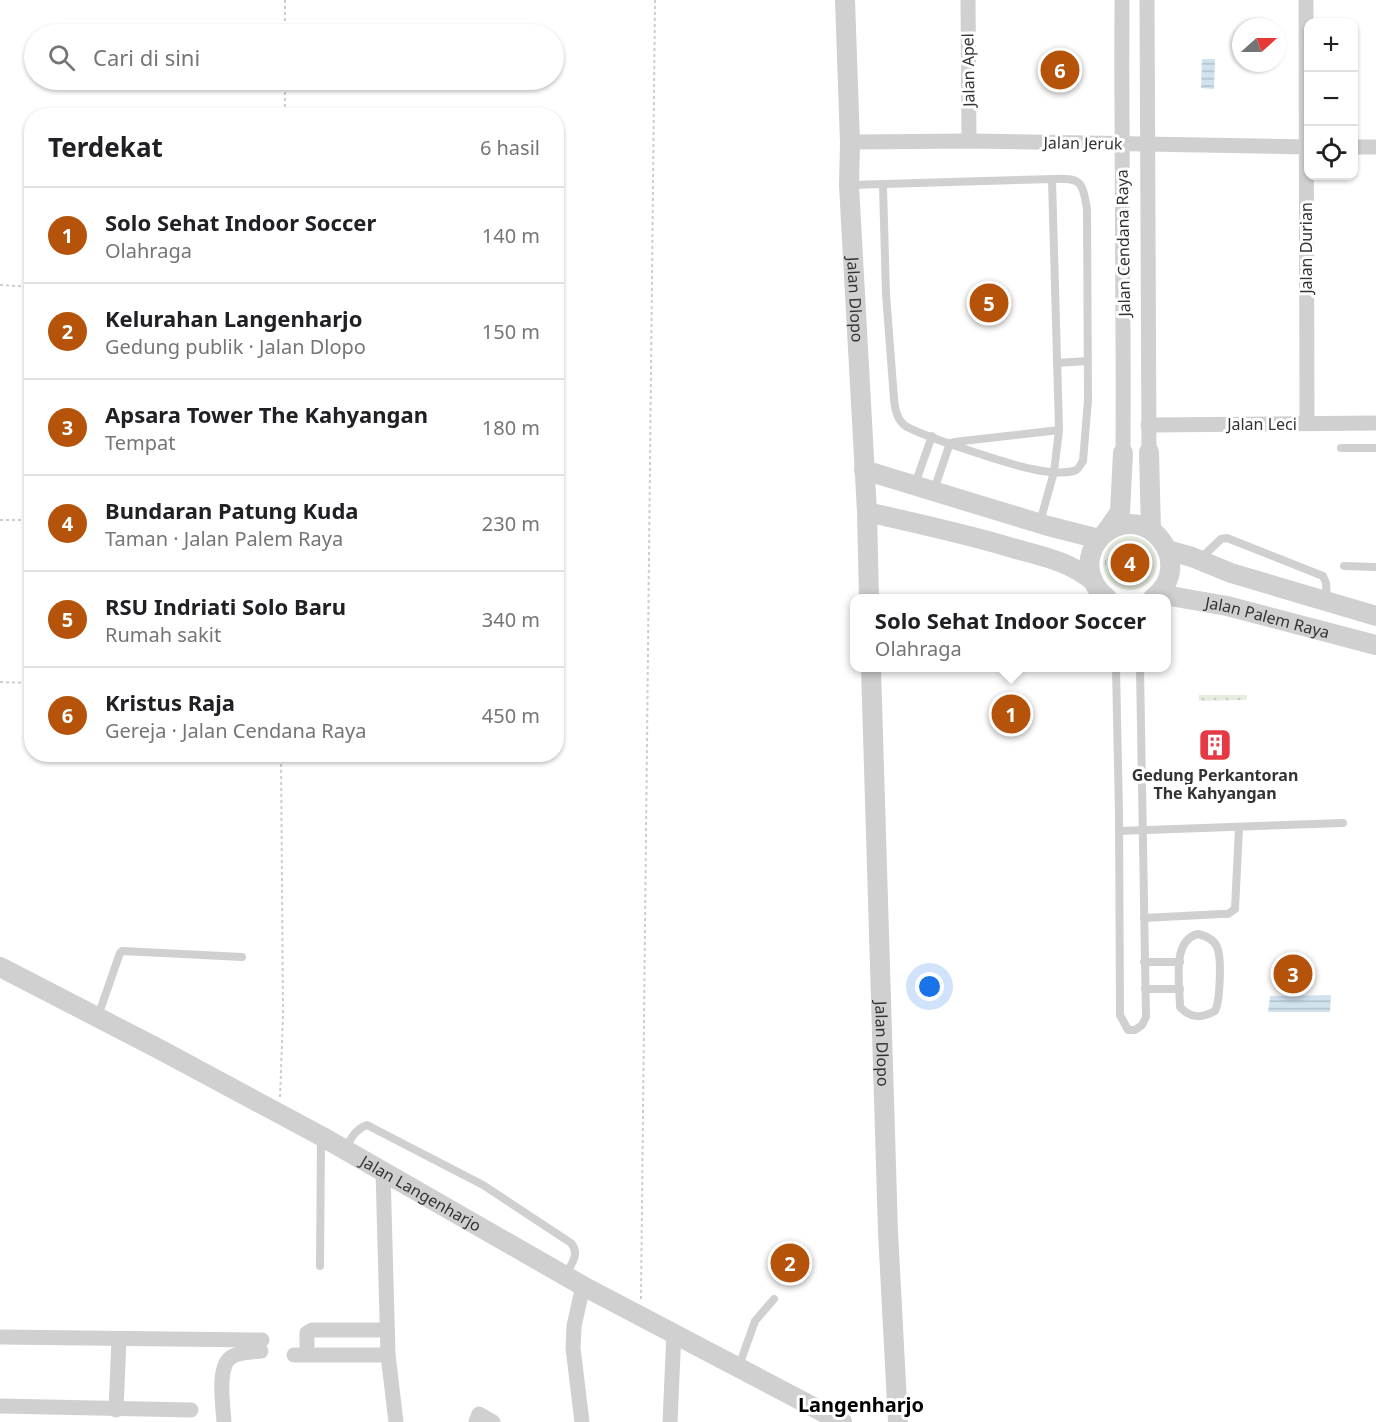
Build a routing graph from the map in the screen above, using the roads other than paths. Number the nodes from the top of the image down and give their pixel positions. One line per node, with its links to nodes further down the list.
1 (845, 0): 16 (street, Jalan Dlopo)
2 (968, 0): 7 (street, Jalan Apel)
3 (1122, 0): 9 (street, Jalan Cendana Raya)
4 (1147, 0): 10 (street, Jalan Cendana Raya)
5 (1306, 0): 6 (street, Jalan Durian)
6 (1307, 126)
7 (969, 141): 8 (street, Jalan Jeruk); 9 (street, Jalan Jeruk)
8 (857, 142)
9 (1121, 144): 10 (street, Jalan Jeruk); 29 (street, Jalan Cendana Raya)
10 (1147, 144): 11 (street, Jalan Jeruk); 22 (street, Jalan Cendana Raya)
11 (1304, 147)
12 (1358, 147): 13 (street)
13 (1376, 147)
14 (1052, 179): 17 (lane); 18 (lane); 19 (lane)
15 (1307, 180): 20 (street, Jalan Durian)
16 (849, 185): 17 (lane); 30 (street, Jalan Dlopo)
17 (883, 186): 24 (lane)
18 (1087, 361): 19 (lane); 31 (lane)
19 (1057, 363): 23 (lane)
20 (1307, 423): 21 (street, Jalan Leci); 22 (street, Jalan Leci)
21 (1376, 423)
22 (1148, 424): 28 (street, Jalan Cendana Raya)
23 (1059, 430): 25 (lane); 31 (lane)
24 (932, 436): 25 (lane); 32 (lane)
25 (950, 443): 31 (lane); 32 (lane)
26 (1341, 448): 27 (lane)
27 (1376, 448)
28 (1149, 450): 36 (street)
29 (1123, 451): 38 (street)
30 (864, 470): 32 (street); 34 (street, Jalan Dlopo)
31 (1054, 472): 35 (lane)
32 (924, 488): 33 (street)
33 (969, 502): 35 (street); 37 (street)
34 (867, 512): 37 (street); 44 (street, Jalan Dlopo)
35 (1039, 523): 38 (street)
36 (1151, 530): 38 (street); 39 (street)
37 (963, 534): 43 (street)
38 (1103, 536): 43 (street)
39 (1167, 550): 40 (street, Jalan Palem Raya); 46 (street)
40 (1199, 560): 47 (street, Jalan Palem Raya); 49 (lane)
41 (1344, 566): 42 (lane)
42 (1376, 567)
43 (1093, 581): 45 (street)
44 (869, 594)
45 (1103, 594)
46 (1158, 594)
47 (1304, 595): 49 (street, Jalan Palem Raya); 51 (street)
48 (1171, 598): 51 (street, Jalan Palem Raya)
49 (1328, 602): 50 (street, Jalan Palem Raya)
50 (1376, 616)
51 (1294, 625): 52 (street, Jalan Palem Raya)
52 (1376, 645)
53 (871, 672): 91 (street, Jalan Dlopo)
54 (1116, 672): 58 (lane)
55 (1140, 672): 59 (lane)
56 (1343, 823): 57 (lane)
57 (1239, 828): 59 (lane); 60 (lane)
58 (1119, 831): 59 (lane); 66 (lane)
59 (1144, 831): 60 (lane)
60 (1144, 918): 62 (lane)
61 (242, 957): 67 (lane)
62 (1144, 962): 63 (lane); 66 (lane)
63 (1180, 962): 65 (lane); 65 (lane)
64 (0, 967): 67 (street, Jalan Langenharjo)
65 (1180, 988): 66 (lane)
66 (1145, 989)
67 (97, 1018): 68 (street, Jalan Langenharjo)
68 (321, 1136): 69 (street, Jalan Langenharjo); 71 (lane)
69 (345, 1150): 70 (street, Jalan Langenharjo); 72 (lane)
70 (383, 1171): 72 (street, Jalan Langenharjo); 75 (street)
71 (321, 1266)
72 (565, 1276): 73 (street, Jalan Langenharjo)
73 (583, 1286): 76 (street, Jalan Langenharjo); 88 (street)
74 (774, 1299): 80 (lane)
75 (387, 1330): 79 (street); 79 (street)
76 (674, 1332): 80 (street, Jalan Langenharjo); 89 (street)
77 (0, 1337): 78 (street)
78 (119, 1340): 82 (street); 85 (street)
79 (388, 1355): 86 (street)
80 (738, 1368): 90 (street, Jalan Langenharjo)
81 (0, 1406): 82 (street)
82 (116, 1410): 83 (street)
83 (183, 1414)
84 (474, 1415): 87 (street)
85 (224, 1422)
86 (396, 1422)
87 (493, 1422)
88 (582, 1422)
89 (670, 1422)
90 (842, 1422)
91 (898, 1422)

